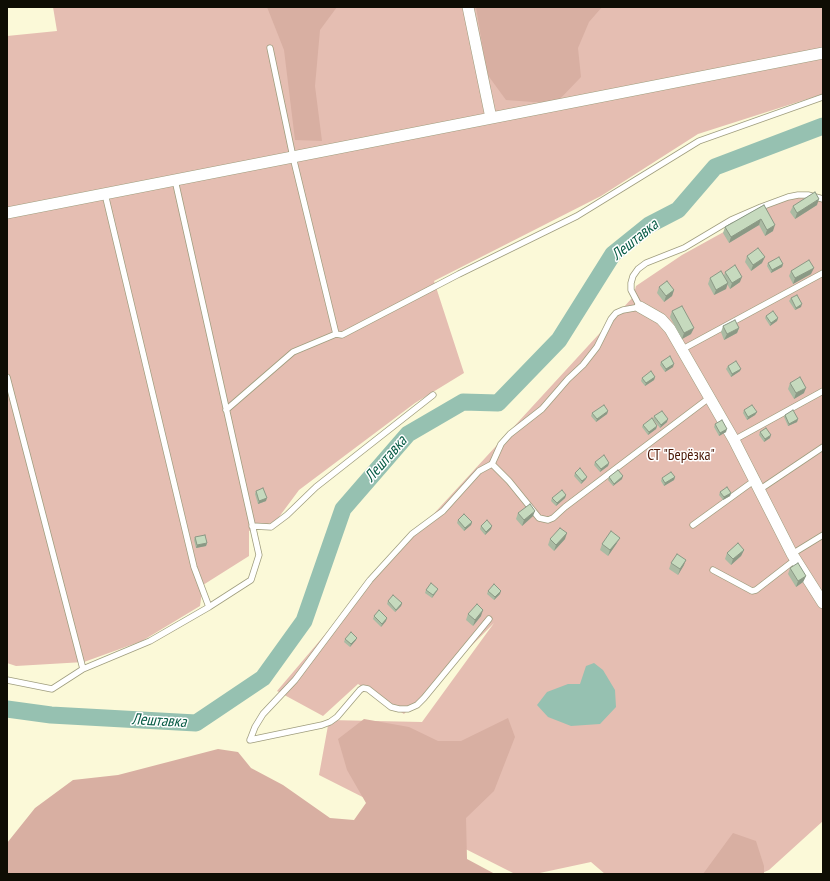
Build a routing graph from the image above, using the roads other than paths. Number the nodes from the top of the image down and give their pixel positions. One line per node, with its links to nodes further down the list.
1 (468, 7): 5 (street)
2 (270, 48): 6 (lane)
3 (823, 53): 5 (street)
4 (823, 97): 13 (lane)
5 (491, 118): 6 (street)
6 (293, 157): 7 (street); 13 (lane)
7 (175, 180): 8 (street); 19 (lane)
8 (105, 194): 10 (street); 30 (lane)
9 (823, 199): 12 (lane)
10 (7, 213)
11 (823, 273): 14 (lane)
12 (640, 307): 14 (street); 22 (lane)
13 (336, 334): 19 (lane)
14 (681, 350): 18 (street)
15 (7, 377): 32 (lane)
16 (823, 391): 20 (lane)
17 (433, 395): 25 (lane)
18 (709, 398): 20 (street); 22 (lane)
19 (226, 410): 25 (lane)
20 (734, 440): 23 (street)
21 (823, 447): 23 (lane)
22 (492, 464): 31 (lane)
23 (757, 485): 24 (lane); 27 (street)
24 (694, 525)
25 (252, 526): 30 (lane)
26 (823, 535): 27 (lane)
27 (794, 557): 28 (lane); 29 (street)
28 (713, 570)
29 (823, 603)
30 (209, 606): 32 (lane)
31 (489, 619)
32 (84, 669): 33 (lane)
33 (7, 680)

